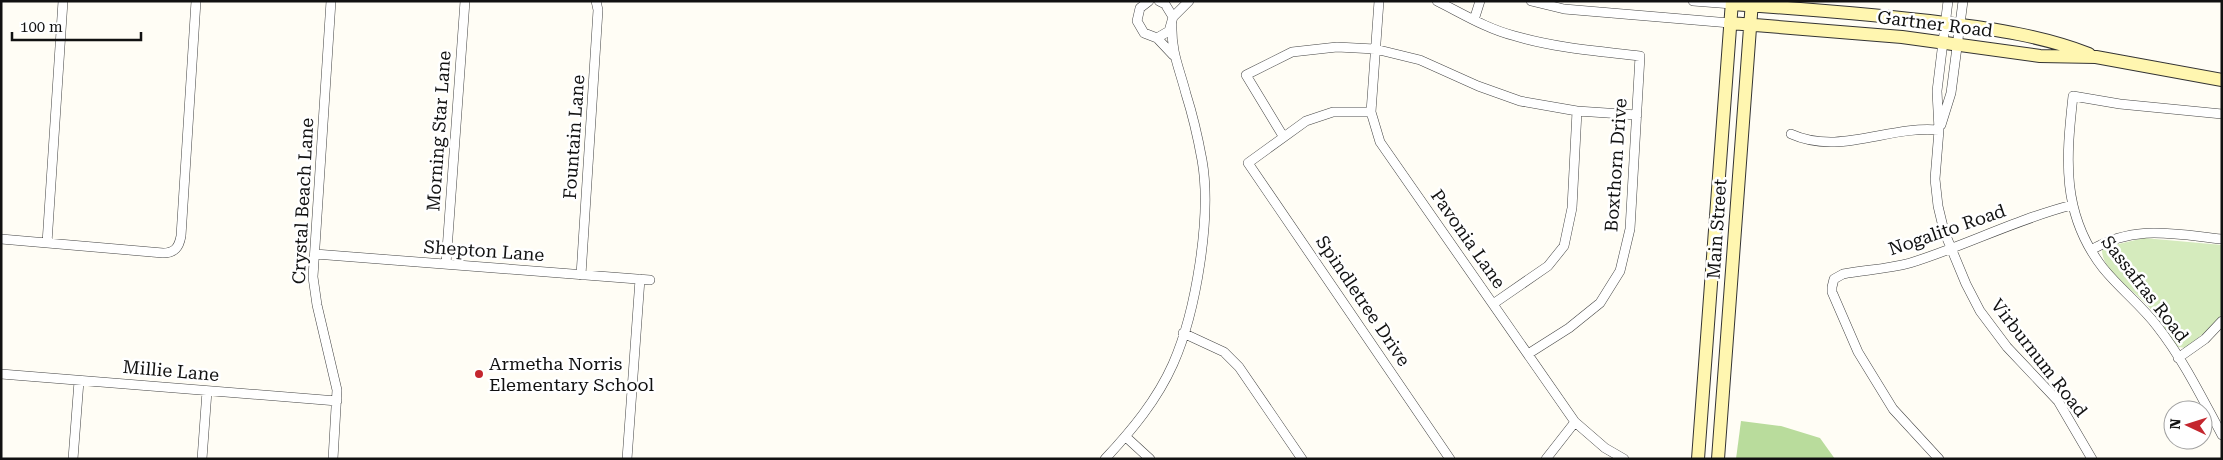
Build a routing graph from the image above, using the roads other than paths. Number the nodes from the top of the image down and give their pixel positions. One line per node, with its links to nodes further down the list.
1 (63, 1): 44 (street)
2 (196, 1): 44 (street)
3 (331, 1): 47 (street, Crystal Beach Lane)
4 (465, 1): 48 (street, Morning Star Lane)
5 (596, 1): 49 (street, Fountain Lane)
6 (1137, 1): 20 (street)
7 (1149, 1): 20 (street)
8 (1176, 1): 17 (street)
9 (1189, 1): 22 (street)
10 (1379, 1): 30 (street, Pavonia Lane)
11 (1437, 1): 21 (street)
12 (1480, 1): 21 (street)
13 (1531, 1): 23 (street, Gartner Road)
14 (1693, 1): 18 (street, Gartner Road)
15 (1948, 1): 24 (street, Virburnum Road)
16 (1963, 1): 26 (street, Virburnum Road)
17 (1162, 3): 22 (street)
18 (1732, 3): 19 (main road, Gartner Road); 23 (main road, Main Street)
19 (1752, 3): 24 (main road, Gartner Road); 25 (main road, Main Street)
20 (1138, 15): 27 (street)
21 (1474, 20): 37 (street, Boxthorn Drive)
22 (1172, 21): 27 (street); 31 (street)
23 (1730, 23): 25 (main road, Gartner Road); 74 (main road, Main Street)
24 (1945, 23): 26 (main road, Gartner Road); 28 (street, Virburnum Road)
25 (1750, 25): 28 (main road, Gartner Road); 75 (main road, Main Street)
26 (1960, 25): 29 (street, Virburnum Road); 32 (main road, Gartner Road)
27 (1157, 38): 31 (street)
28 (1943, 42): 29 (main road, Gartner Road); 38 (street, Virburnum Road)
29 (1957, 44): 32 (main road, Gartner Road); 38 (street, Virburnum Road)
30 (1375, 49): 34 (street); 35 (street, Pavonia Lane); 40 (street)
31 (1173, 55): 54 (street)
32 (2096, 57): 33 (main road, Gartner Road)
33 (2222, 80)
34 (1577, 111): 37 (street); 52 (street)
35 (1371, 112): 40 (street); 52 (street, Pavonia Lane)
36 (2222, 114): 41 (street, Sassafras Road)
37 (1637, 115): 55 (street, Boxthorn Drive)
38 (1939, 130): 39 (street); 45 (street, Virburnum Road)
39 (1791, 134)
40 (1283, 136): 71 (street, Spindletree Drive)
41 (2072, 204): 45 (street, Nogalito Road); 46 (street, Sassafras Road)
42 (1, 239): 44 (street)
43 (2222, 239): 46 (street)
44 (47, 243)
45 (1950, 248): 76 (street, Nogalito Road); 77 (street, Virburnum Road)
46 (2091, 250): 56 (street, Sassafras Road)
47 (315, 254): 48 (street, Shepton Lane); 60 (street, Crystal Beach Lane)
48 (446, 264): 49 (street, Shepton Lane)
49 (582, 274): 50 (street, Shepton Lane)
50 (640, 279): 51 (street, Shepton Lane); 67 (street)
51 (650, 280)
52 (1493, 304): 55 (street, Pavonia Lane)
53 (2222, 322): 56 (street)
54 (1183, 332): 63 (street); 70 (street)
55 (1528, 354): 61 (street, Pavonia Lane)
56 (2178, 358): 62 (street, Sassafras Road)
57 (1, 374): 58 (street, Millie Lane)
58 (79, 380): 59 (street, Millie Lane); 64 (street)
59 (207, 391): 60 (street, Millie Lane); 65 (street)
60 (337, 401): 66 (street, Crystal Beach Lane)
61 (1576, 422): 72 (street); 73 (street, Pavonia Lane)
62 (2222, 435)
63 (1126, 437): 68 (street); 69 (street)
64 (73, 459)
65 (202, 459)
66 (333, 459)
67 (627, 459)
68 (1105, 459)
69 (1150, 459)
70 (1302, 459)
71 (1450, 459)
72 (1546, 459)
73 (1624, 459)
74 (1698, 459)
75 (1718, 459)
76 (1938, 459)
77 (2092, 459)

